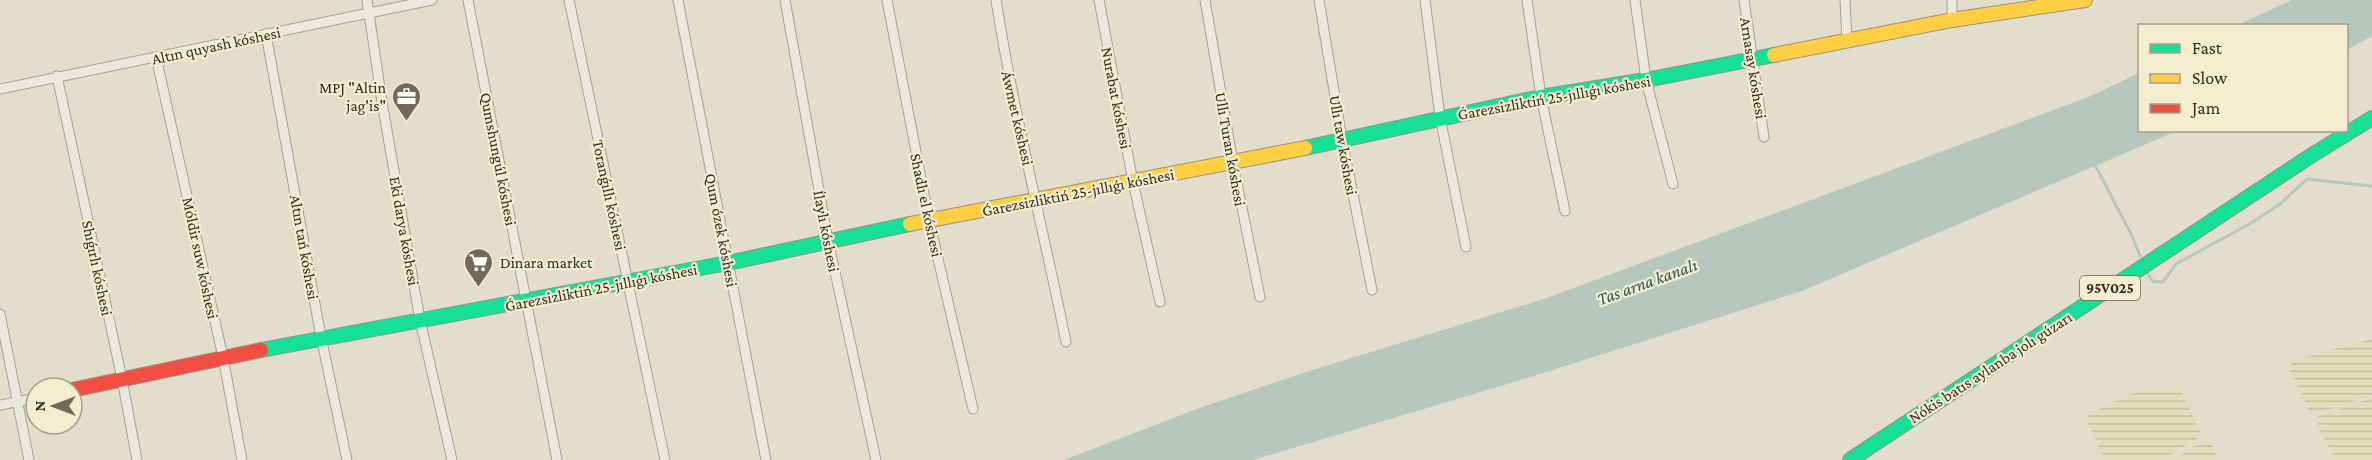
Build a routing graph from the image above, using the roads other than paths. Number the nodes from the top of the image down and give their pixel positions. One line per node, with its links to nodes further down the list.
1 (367, 0): 20 (street, Eki darya kóshesi)
2 (432, 0): 20 (street, Altın quyash kóshesi)
3 (468, 0): 46 (street, Qumshungúl kóshesi)
4 (569, 0): 43 (street, Toranǵıllı kóshesi)
5 (678, 0): 42 (street, Qum ózek kóshesi)
6 (785, 0): 40 (street, Ílaylı kóshesi)
7 (886, 0): 39 (street, Shadlı el kóshesi)
8 (996, 0): 37 (street, Áwmet kóshesi)
9 (1099, 0): 35 (street, Nurabat kóshesi)
10 (1205, 0): 34 (street, Ullı Turan kóshesi)
11 (1319, 0): 33 (street, Ullı taw kóshesi)
12 (1425, 0): 30 (street)
13 (1527, 0): 29 (street)
14 (1635, 0): 27 (street)
15 (1744, 0): 25 (street, Arnasay kóshesi)
16 (1845, 0): 23 (street)
17 (1952, 0): 21 (street)
18 (2085, 0): 19 (street, Ǵarezsizliktiń 25-jıllıǵı kóshesi)
19 (2051, 2): 21 (street, Ǵarezsizliktiń 25-jıllıǵı kóshesi)
20 (369, 13): 22 (street, Altın quyash kóshesi); 49 (street, Eki darya kóshesi)
21 (1952, 21): 23 (street, Ǵarezsizliktiń 25-jıllıǵı kóshesi)
22 (266, 34): 24 (street, Altın quyash kóshesi); 50 (street, Altın tań kóshesi)
23 (1846, 41): 25 (street, Ǵarezsizliktiń 25-jıllıǵı kóshesi)
24 (156, 57): 26 (street, Altın quyash kóshesi); 52 (street, Móldir suw kóshesi)
25 (1752, 60): 27 (street, Ǵarezsizliktiń 25-jıllıǵı kóshesi); 32 (street, Arnasay kóshesi)
26 (57, 76): 28 (street, Altın quyash kóshesi); 53 (street, Shıǵırlı kóshesi)
27 (1646, 80): 29 (street, Ǵarezsizliktiń 25-jıllıǵı kóshesi); 36 (street)
28 (0, 89)
29 (1541, 97): 30 (street, Ǵarezsizliktiń 25-jıllıǵı kóshesi); 38 (street)
30 (1440, 117): 33 (street, Ǵarezsizliktiń 25-jıllıǵı kóshesi); 41 (street)
31 (2372, 118): 68 (street, Nókis batıs aylanba jolı gúzarı / 95V025)
32 (1764, 136)
33 (1342, 139): 34 (street, Ǵarezsizliktiń 25-jıllıǵı kóshesi); 44 (street, Ullı taw kóshesi)
34 (1233, 163): 35 (street, Ǵarezsizliktiń 25-jıllıǵı kóshesi); 45 (street, Ullı Turan kóshesi)
35 (1133, 182): 37 (street, Ǵarezsizliktiń 25-jıllıǵı kóshesi); 47 (street, Nurabat kóshesi)
36 (1673, 184)
37 (1037, 200): 39 (street, Ǵarezsizliktiń 25-jıllıǵı kóshesi); 51 (street, Áwmet kóshesi)
38 (1565, 211)
39 (929, 220): 40 (street, Ǵarezsizliktiń 25-jıllıǵı kóshesi); 58 (street, Shadlı el kóshesi)
40 (828, 240): 42 (street, Ǵarezsizliktiń 25-jıllıǵı kóshesi); 67 (street, Ílaylı kóshesi)
41 (1466, 247)
42 (728, 263): 43 (street, Ǵarezsizliktiń 25-jıllıǵı kóshesi); 66 (street, Qum ózek kóshesi)
43 (628, 282): 46 (street, Ǵarezsizliktiń 25-jıllıǵı kóshesi); 65 (street, Toranǵıllı kóshesi)
44 (1372, 290)
45 (1260, 297)
46 (526, 302): 49 (street, Ǵarezsizliktiń 25-jıllıǵı kóshesi); 64 (street, Qumshungúl kóshesi)
47 (1160, 302)
48 (0, 314): 56 (street)
49 (420, 320): 50 (street, Ǵarezsizliktiń 25-jıllıǵı kóshesi); 63 (street, Eki darya kóshesi)
50 (321, 337): 52 (street, Ǵarezsizliktiń 25-jıllıǵı kóshesi); 62 (street, Altın tań kóshesi)
51 (1066, 342)
52 (223, 357): 53 (street, Ǵarezsizliktiń 25-jıllıǵı kóshesi); 61 (street, Móldir suw kóshesi)
53 (122, 379): 54 (street, Ǵarezsizliktiń 25-jıllıǵı kóshesi); 60 (street, Shıǵırlı kóshesi)
54 (84, 387)
55 (24, 401): 56 (street)
56 (18, 402): 57 (street); 59 (street)
57 (0, 405)
58 (973, 409)
59 (29, 460)
60 (137, 460)
61 (242, 460)
62 (347, 460)
63 (452, 460)
64 (557, 460)
65 (665, 460)
66 (766, 460)
67 (876, 460)
68 (1850, 460)

